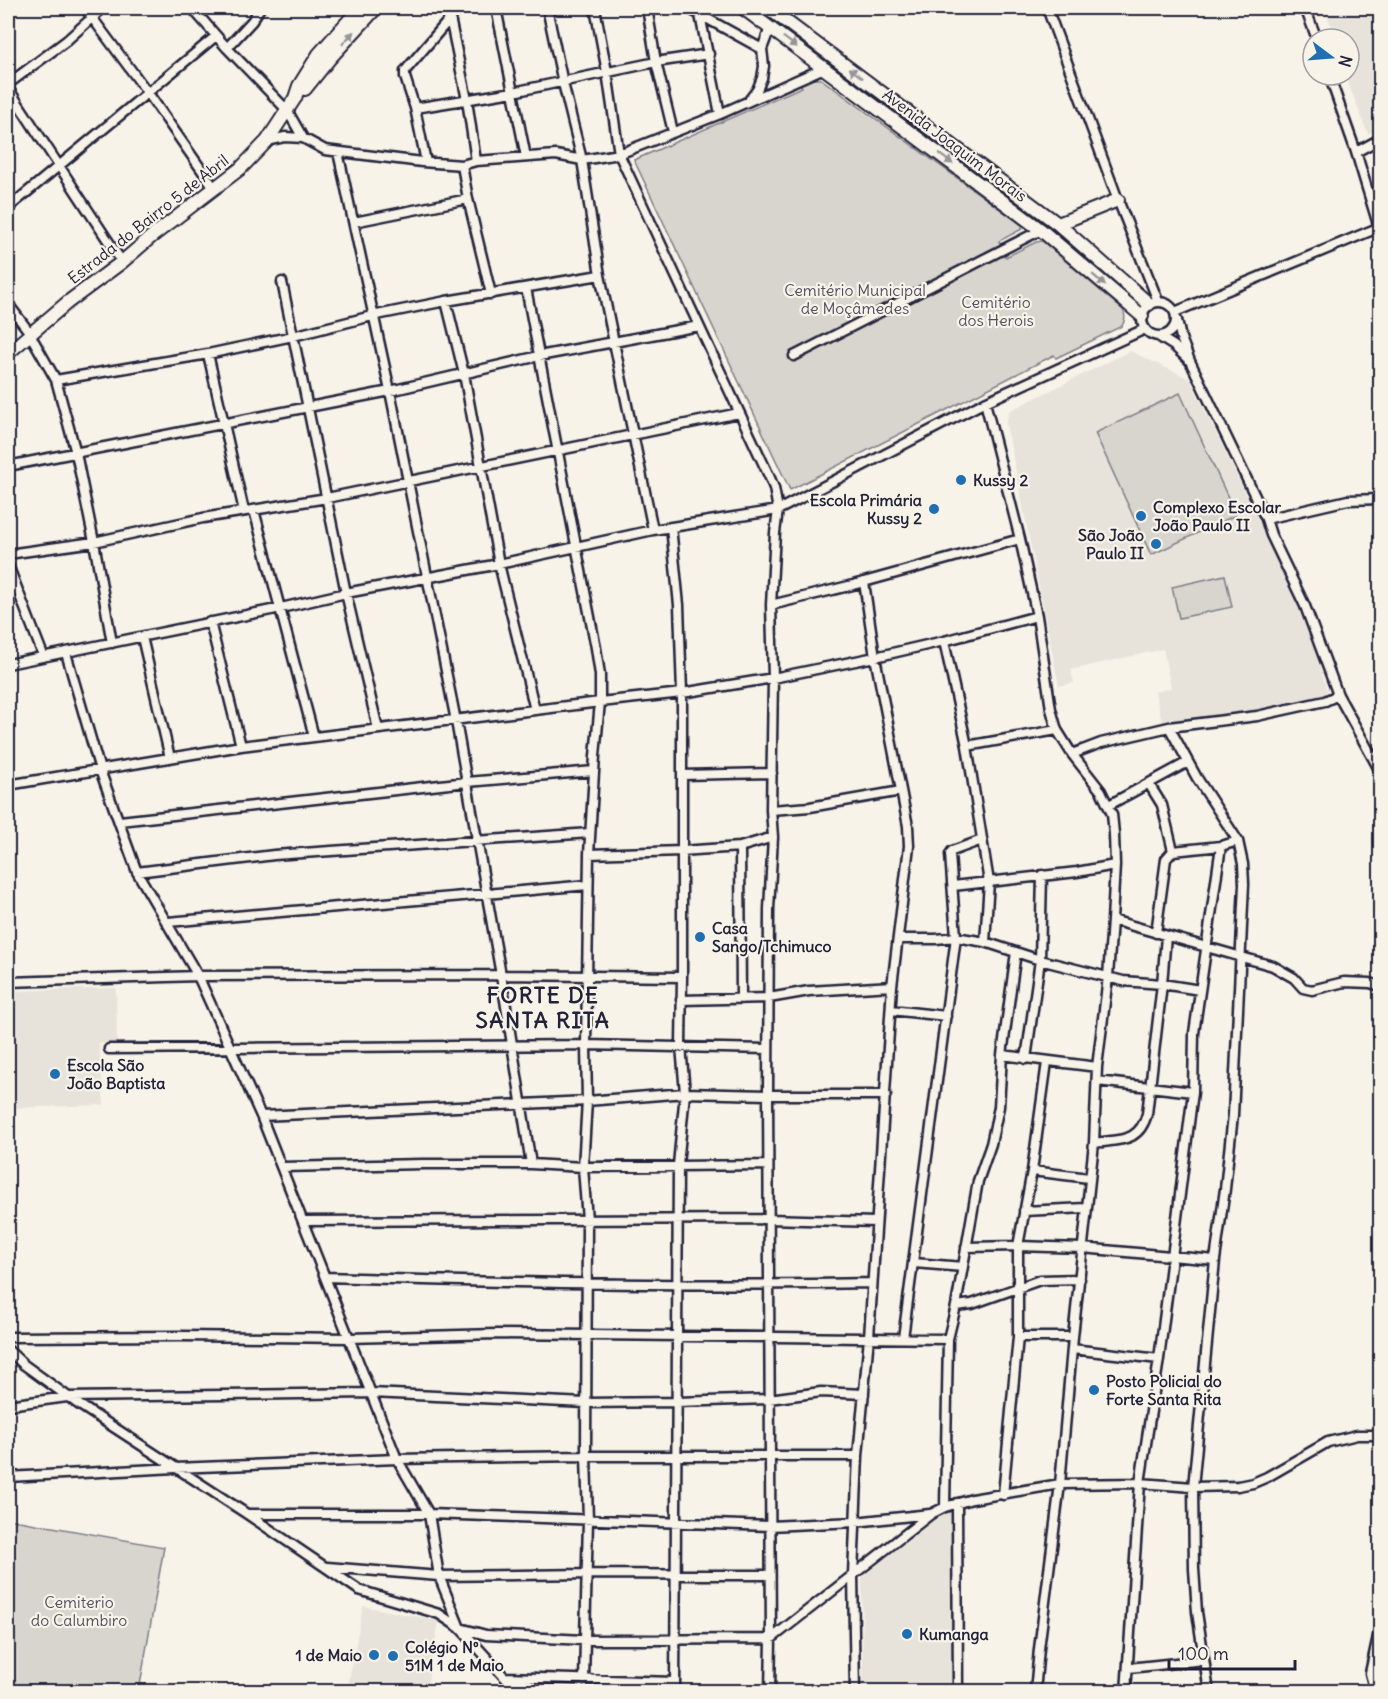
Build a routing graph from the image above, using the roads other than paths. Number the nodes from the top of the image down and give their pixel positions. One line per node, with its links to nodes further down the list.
1 (84, 8): 18 (street)
2 (103, 8): 18 (street)
3 (192, 8): 22 (street)
4 (261, 8): 23 (street)
5 (360, 8): 34 (street)
6 (376, 8): 34 (street, one-way to 6)
7 (459, 8): 19 (street)
8 (496, 8): 32 (street)
9 (547, 8): 29 (street)
10 (595, 8): 28 (street)
11 (647, 8): 26 (street)
12 (688, 8): 17 (street)
13 (743, 8): 21 (street, Avenida Joaquim Morais)
14 (768, 8): 58 (street, Avenida Joaquim Morais, one-way to 14)
15 (1047, 8): 55 (street)
16 (1305, 8): 20 (street)
17 (700, 15): 24 (street); 25 (street)
18 (93, 18): 30 (street); 33 (street)
19 (450, 18): 35 (street); 37 (street)
20 (1312, 27)
21 (770, 28): 24 (street); 27 (street, Avenida Joaquim Morais, one-way to 27)
22 (216, 36): 23 (street); 33 (street)
23 (227, 48): 38 (street)
24 (762, 50): 36 (street)
25 (709, 54): 26 (street); 39 (street)
26 (656, 62): 28 (street); 40 (street)
27 (824, 68): 36 (street); 60 (street, Avenida Joaquim Morais, one-way to 60)
28 (607, 72): 29 (street); 46 (street)
29 (563, 82): 32 (street); 48 (street)
30 (8, 86): 52 (street)
31 (1333, 87): 45 (street)
32 (513, 92): 35 (street); 47 (street)
33 (148, 93): 52 (street); 53 (street)
34 (295, 98): 38 (street, Estrada do Bairro 5 de Abril)
35 (466, 100): 37 (street); 49 (street)
36 (747, 102): 39 (street)
37 (415, 108): 50 (street)
38 (287, 110): 41 (street); 43 (street, Estrada do Bairro 5 de Abril)
39 (720, 114): 40 (street)
40 (673, 132): 46 (street)
41 (303, 138): 43 (street); 44 (street)
42 (1380, 139): 45 (street)
43 (267, 141): 53 (street, Estrada do Bairro 5 de Abril)
44 (338, 152): 50 (street); 57 (street)
45 (1356, 152): 59 (street)
46 (619, 154): 48 (street); 72 (street)
47 (526, 157): 48 (street); 49 (street)
48 (582, 160): 62 (street)
49 (476, 161): 51 (street)
50 (426, 162): 51 (street)
51 (462, 165): 54 (street)
52 (58, 166): 56 (street); 61 (street)
53 (215, 189): 61 (street, Estrada do Bairro 5 de Abril)
54 (468, 199): 57 (street); 65 (street)
55 (1118, 200): 58 (street); 67 (street)
56 (8, 208)
57 (354, 222): 70 (street)
58 (1058, 224): 67 (street, Avenida Joaquim Morais)
59 (1380, 229): 69 (street)
60 (1041, 230): 71 (street, Avenida Joaquim Morais, one-way to 71); 80 (street)
61 (122, 262): 74 (street, Estrada do Bairro 5 de Abril)
62 (600, 275): 64 (street); 77 (street)
63 (282, 282): 75 (street)
64 (526, 288): 65 (street); 81 (street)
65 (491, 294): 66 (street)
66 (446, 301): 70 (street); 83 (street)
67 (1154, 303): 69 (street); 71 (street)
68 (8, 304): 74 (street)
69 (1176, 315): 76 (street); 82 (street)
70 (372, 316): 75 (street); 85 (street)
71 (1142, 316): 73 (street)
72 (699, 326): 77 (street); 88 (street)
73 (1145, 329): 76 (street); 86 (street)
74 (30, 334): 78 (street, Estrada do Bairro 5 de Abril); 84 (street)
75 (293, 336): 79 (street); 87 (street)
76 (1158, 336): 82 (street)
77 (615, 343): 81 (street); 90 (street)
78 (8, 353)
79 (208, 354): 84 (street); 89 (street)
80 (794, 356)
81 (539, 357): 83 (street); 91 (street)
82 (1190, 361): 101 (street)
83 (464, 374): 85 (street); 94 (street)
84 (56, 380): 92 (street)
85 (390, 391): 87 (street); 95 (street)
86 (985, 402): 99 (street); 104 (street)
87 (309, 406): 89 (street); 96 (street)
88 (739, 413): 90 (street); 99 (street)
89 (223, 423): 92 (street); 100 (street)
90 (633, 436): 91 (street); 103 (street)
91 (557, 450): 94 (street); 106 (street)
92 (76, 453): 93 (street); 105 (street)
93 (8, 466)
94 (481, 466): 95 (street); 108 (street)
95 (408, 481): 96 (street); 110 (street)
96 (327, 498): 98 (street); 112 (street)
97 (1380, 499): 101 (street)
98 (254, 510): 100 (street); 114 (street)
99 (778, 510): 102 (street); 113 (street)
100 (244, 511): 105 (street)
101 (1266, 519): 126 (street)
102 (671, 527): 103 (street); 125 (street)
103 (653, 530): 106 (street)
104 (1020, 539): 111 (street); 115 (street)
105 (94, 542): 107 (street); 119 (street)
106 (576, 547): 108 (street); 127 (street)
107 (8, 554)
108 (499, 564): 110 (street); 128 (street)
109 (8, 566): 121 (street)
110 (427, 578): 112 (street); 129 (street)
111 (864, 582): 113 (street); 122 (street)
112 (346, 593): 114 (street); 131 (street)
113 (771, 604): 124 (street)
114 (281, 608): 116 (street); 133 (street)
115 (1037, 616): 118 (street); 132 (street)
116 (210, 622): 117 (street); 134 (street)
117 (142, 637): 119 (street); 137 (street)
118 (944, 641): 122 (street); 135 (street)
119 (112, 643): 120 (street)
120 (66, 652): 121 (street); 139 (street)
121 (43, 655): 123 (street)
122 (875, 657): 124 (street); 147 (street)
123 (8, 664)
124 (773, 678): 125 (street); 142 (street)
125 (682, 693): 127 (street); 143 (street)
126 (1338, 694): 130 (street); 141 (street)
127 (600, 702): 128 (street); 140 (street)
128 (535, 710): 129 (street)
129 (456, 721): 131 (street); 144 (street)
130 (1169, 728): 136 (street); 138 (street)
131 (378, 729): 133 (street)
132 (1057, 730): 135 (street); 136 (street)
133 (314, 736): 134 (street)
134 (241, 746): 137 (street)
135 (968, 746): 153 (street)
136 (1072, 754): 148 (street)
137 (170, 758): 139 (street)
138 (1188, 762): 145 (street); 155 (street)
139 (100, 770): 146 (street); 150 (street)
140 (594, 771): 144 (street); 151 (street)
141 (1380, 771)
142 (772, 773): 143 (street); 149 (street)
143 (682, 775): 158 (street)
144 (467, 782): 150 (street); 154 (street)
145 (1149, 784): 148 (street); 159 (street)
146 (8, 785)
147 (901, 791): 149 (street); 173 (street)
148 (1109, 805): 161 (street)
149 (771, 810): 152 (street)
150 (120, 821): 162 (street)
151 (590, 833): 154 (street); 160 (street)
152 (773, 837): 157 (street); 189 (street)
153 (982, 840): 164 (street); 166 (street)
154 (478, 841): 162 (street); 167 (street)
155 (1238, 841): 156 (street); 177 (street)
156 (1221, 846): 159 (street); 175 (street)
157 (740, 847): 158 (street); 190 (street)
158 (681, 851): 160 (street); 182 (street)
159 (1173, 851): 170 (street)
160 (589, 854): 165 (street)
161 (1115, 865): 163 (street); 168 (street)
162 (137, 872): 169 (street)
163 (1042, 875): 164 (street); 178 (street)
164 (989, 882): 166 (street); 174 (street)
165 (588, 885): 167 (street); 181 (street)
166 (953, 885): 172 (street)
167 (487, 895): 169 (street); 179 (street)
168 (1112, 920): 170 (street); 183 (street)
169 (168, 922): 180 (street)
170 (1156, 933): 171 (street)
171 (1166, 936): 175 (street); 185 (street)
172 (956, 937): 173 (street); 174 (street); 193 (street)
173 (898, 939): 186 (street)
174 (985, 942): 176 (street)
175 (1205, 947): 177 (street); 188 (street)
176 (1016, 952): 178 (street); 200 (street)
177 (1242, 958): 187 (street); 232 (street)
178 (1040, 960): 183 (street); 201 (street)
179 (501, 975): 180 (street); 181 (street); 195 (street)
180 (198, 976): 184 (street); 197 (street)
181 (587, 976): 182 (street); 194 (street)
182 (682, 977): 191 (street)
183 (1108, 977): 185 (street); 203 (street)
184 (8, 982)
185 (1162, 984): 188 (street); 205 (street)
186 (892, 986): 189 (street); 192 (street)
187 (1380, 986)
188 (1200, 990): 206 (street)
189 (769, 998): 190 (street); 198 (street)
190 (741, 999): 191 (street)
191 (681, 1000): 196 (street)
192 (891, 1010): 193 (street); 209 (street)
193 (946, 1016): 233 (street)
194 (586, 1045): 195 (street); 196 (street); 210 (street)
195 (513, 1046): 197 (street); 211 (street)
196 (681, 1046): 198 (street); 207 (street)
197 (231, 1047): 199 (street); 212 (street)
198 (768, 1048): 208 (street)
199 (109, 1049)
200 (1002, 1055): 201 (street); 229 (street)
201 (1026, 1059): 202 (street)
202 (1047, 1062): 203 (street); 219 (street)
203 (1097, 1067): 204 (street)
204 (1097, 1081): 205 (street); 213 (street)
205 (1150, 1088): 206 (street); 213 (street)
206 (1192, 1092): 231 (street)
207 (685, 1094): 208 (street); 210 (street); 215 (street)
208 (768, 1095): 209 (street); 216 (street)
209 (886, 1095): 227 (street)
210 (587, 1101): 211 (street); 218 (street)
211 (521, 1103): 212 (street); 214 (street)
212 (261, 1116): 217 (street)
213 (1094, 1143): 220 (street)
214 (531, 1164): 217 (street); 218 (street)
215 (678, 1166): 216 (street); 218 (street); 223 (street)
216 (768, 1166): 224 (street)
217 (282, 1167): 226 (street)
218 (583, 1167): 225 (street)
219 (1032, 1171): 220 (street); 222 (street)
220 (1089, 1178): 221 (street)
221 (1086, 1208): 222 (street); 230 (street)
222 (1024, 1211): 228 (street)
223 (677, 1219): 224 (street); 225 (street); 240 (street)
224 (768, 1219): 227 (street); 239 (street)
225 (587, 1220): 226 (street); 237 (street)
226 (303, 1221): 235 (street)
227 (876, 1222): 238 (street)
228 (1018, 1246): 229 (street); 230 (street); 241 (street)
229 (966, 1247): 234 (street)
230 (1082, 1248): 231 (street); 236 (street)
231 (1172, 1256): 232 (street); 255 (street)
232 (1215, 1260): 274 (street)
233 (914, 1263): 234 (street); 251 (street)
234 (963, 1267): 242 (street)
235 (325, 1277): 237 (street); 250 (street)
236 (1080, 1279): 241 (street); 249 (street)
237 (586, 1283): 240 (street); 243 (street)
238 (872, 1283): 239 (street); 247 (street)
239 (768, 1285): 240 (street); 245 (street)
240 (676, 1286): 244 (street)
241 (1018, 1287): 242 (street); 248 (street)
242 (956, 1306): 252 (street)
243 (587, 1335): 244 (street); 250 (street); 261 (street)
244 (676, 1336): 245 (street); 260 (street)
245 (769, 1336): 247 (street); 259 (street)
246 (8, 1337): 250 (street)
247 (869, 1337): 251 (street); 257 (street)
248 (1018, 1337): 249 (street); 275 (street)
249 (1073, 1337): 253 (street)
250 (349, 1338): 256 (street)
251 (903, 1338): 252 (street)
252 (948, 1339): 277 (street)
253 (1072, 1349): 255 (street); 273 (street)
254 (8, 1350): 258 (street)
255 (1159, 1359): 272 (street)
256 (371, 1393): 258 (street); 261 (street); 269 (street)
257 (864, 1394): 259 (street); 268 (street)
258 (67, 1397): 262 (street); 270 (street)
259 (769, 1399): 260 (street); 267 (street)
260 (677, 1402): 261 (street); 266 (street)
261 (586, 1403): 265 (street)
262 (8, 1405)
263 (1380, 1435): 274 (street)
264 (8, 1454): 271 (street)
265 (586, 1456): 266 (street); 269 (street); 281 (street)
266 (676, 1456): 267 (street); 282 (street)
267 (770, 1456): 268 (street); 284 (street)
268 (858, 1456): 283 (street)
269 (397, 1459): 270 (street); 279 (street)
270 (175, 1468): 271 (street); 278 (street)
271 (8, 1477)
272 (1140, 1483): 273 (street); 274 (street); 297 (street)
273 (1060, 1484): 275 (street); 305 (street)
274 (1193, 1487): 296 (street)
275 (1003, 1495): 276 (street)
276 (957, 1503): 277 (street); 304 (street)
277 (945, 1507): 280 (street)
278 (247, 1514): 279 (street); 285 (street)
279 (429, 1514): 281 (street); 290 (street)
280 (931, 1514): 283 (street); 289 (street)
281 (588, 1520): 282 (street); 286 (street)
282 (676, 1522): 284 (street); 287 (street)
283 (855, 1522): 284 (street); 289 (street)
284 (770, 1526): 288 (street)
285 (325, 1567): 290 (street); 291 (street)
286 (586, 1574): 287 (street); 290 (street); 295 (street)
287 (675, 1574): 288 (street); 293 (street)
288 (770, 1575): 294 (street)
289 (853, 1575): 294 (street); 303 (street)
290 (439, 1576): 291 (street)
291 (460, 1628): 295 (street); 298 (street)
292 (1380, 1628): 308 (street)
293 (675, 1639): 294 (street); 295 (street); 300 (street)
294 (771, 1639): 302 (street)
295 (584, 1640): 299 (street)
296 (1204, 1660): 297 (street); 307 (street)
297 (1129, 1668): 306 (street)
298 (505, 1677): 299 (street); 301 (street)
299 (584, 1680): 300 (street)
300 (675, 1687)
301 (518, 1692)
302 (770, 1692)
303 (855, 1692)
304 (958, 1692)
305 (1035, 1692)
306 (1126, 1692)
307 (1209, 1692)
308 (1375, 1692)

